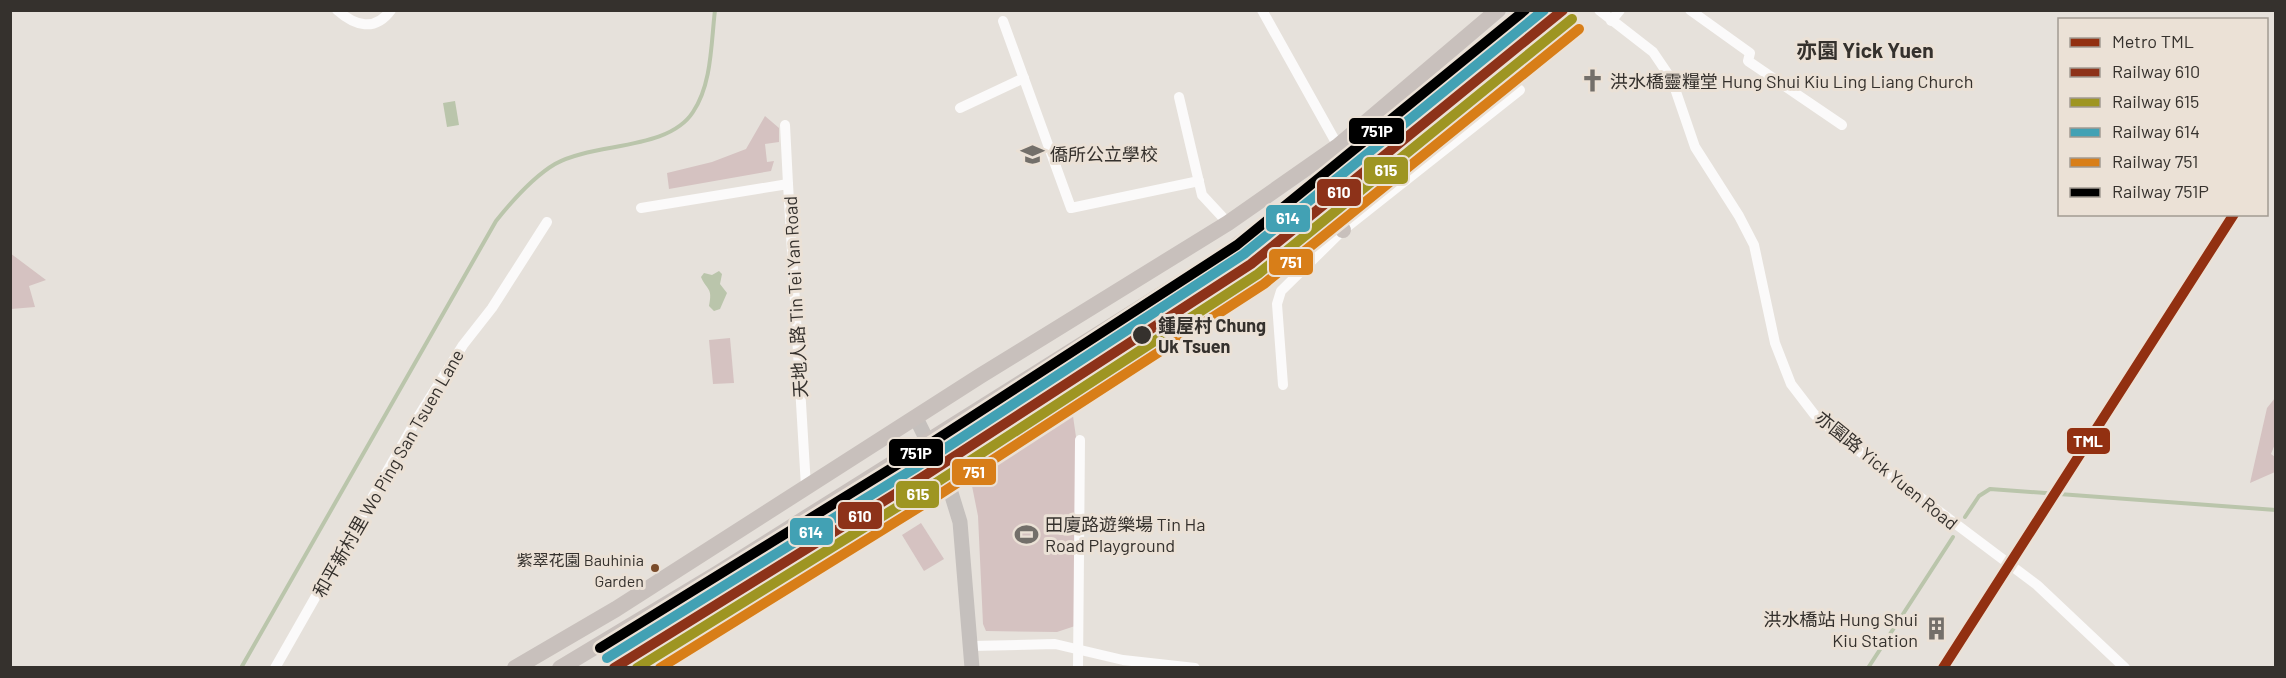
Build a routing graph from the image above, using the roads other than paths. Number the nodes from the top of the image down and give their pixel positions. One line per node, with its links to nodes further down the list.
1 (337, 10): 2 (street)
2 (391, 10)
3 (1262, 10): 17 (street)
4 (1498, 10): 17 (main road)
5 (1529, 10): 18 (main road)
6 (1599, 10): 10 (street, 亦園路 Yick Yuen Road)
7 (1620, 10): 10 (street)
8 (1690, 10): 16 (street)
9 (1003, 21): 11 (street)
10 (1611, 21): 41 (street, 亦園路 Yick Yuen Road)
11 (1024, 78): 14 (street); 19 (street)
12 (1520, 90): 26 (street)
13 (1179, 97): 19 (street)
14 (960, 108)
15 (784, 125): 20 (street)
16 (1842, 125)
17 (1338, 146): 25 (main road)
18 (1339, 169): 21 (main road); 22 (main road)
19 (1199, 181): 25 (street)
20 (788, 184): 23 (street, 天地人路 Tin Tei Yan Road); 32 (street, 天地人路 Tin Tei Yan Road)
21 (1296, 200): 22 (main road); 27 (main road)
22 (1323, 202): 26 (main road)
23 (641, 208)
24 (547, 222): 35 (street, 和平新村里 Wo Ping San Tsuen Lane)
25 (1228, 223): 27 (main road); 29 (main road)
26 (1342, 230): 28 (street)
27 (1244, 239): 30 (main road)
28 (1283, 385)
29 (916, 418): 30 (street); 32 (main road)
30 (927, 440): 33 (street); 37 (main road)
31 (1080, 440): 34 (street)
32 (806, 488): 36 (main road)
33 (972, 646): 34 (street); 38 (street)
34 (1078, 651): 39 (street); 40 (street)
35 (275, 668)
36 (516, 668)
37 (560, 668)
38 (972, 668)
39 (1078, 668)
40 (1195, 668)
41 (2125, 668)

